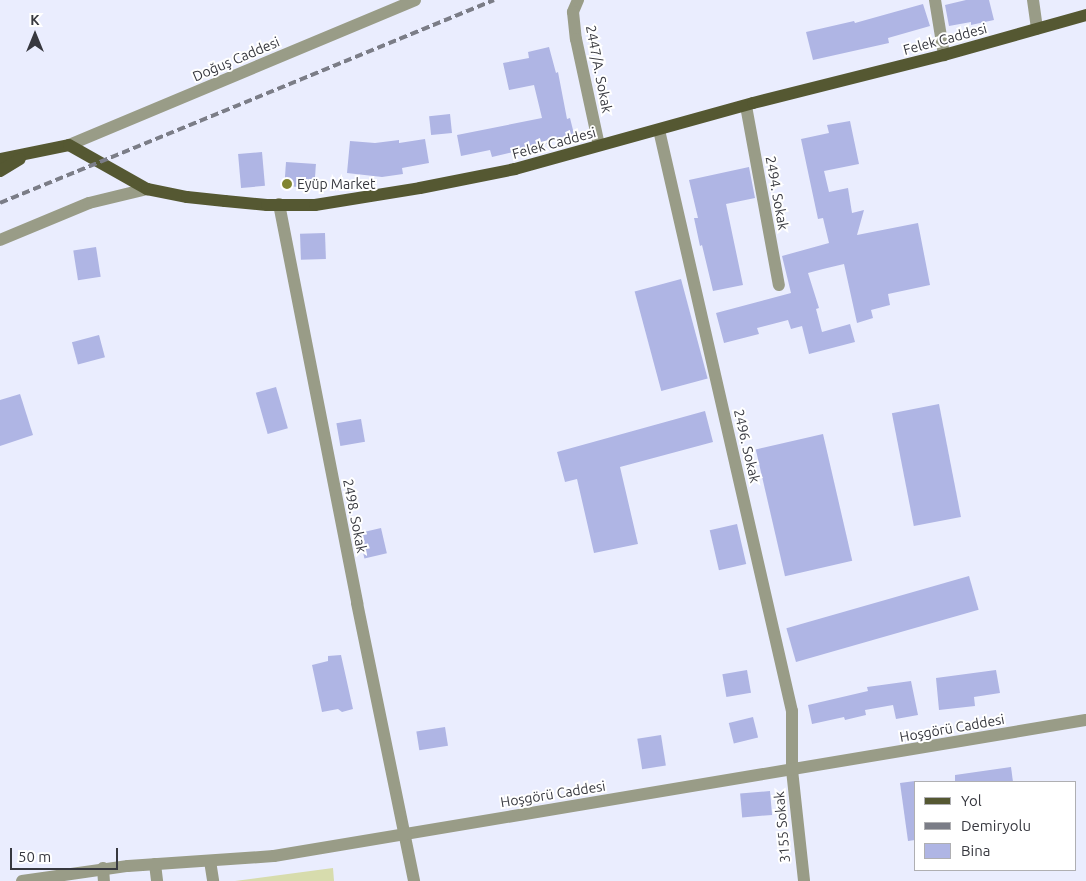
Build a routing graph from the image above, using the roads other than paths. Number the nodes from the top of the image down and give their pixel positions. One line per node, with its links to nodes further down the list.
1 (415, 0): 10 (street, Doğuş Caddesi)
2 (578, 0): 11 (street, 2447/A. Sokak)
3 (935, 0): 7 (street)
4 (1032, 0): 6 (street)
5 (1086, 15): 6 (main road, Felek Caddesi)
6 (1037, 29): 7 (main road, Felek Caddesi)
7 (944, 55): 8 (main road, Felek Caddesi)
8 (746, 106): 9 (main road, Felek Caddesi); 18 (street, 2494. Sokak)
9 (659, 130): 11 (main road, Felek Caddesi); 20 (street, 2496. Sokak)
10 (69, 146): 12 (main road); 15 (main road, Felek Caddesi)
11 (599, 146): 16 (main road, Felek Caddesi)
12 (29, 154): 13 (main road); 14 (main road)
13 (0, 160)
14 (0, 171)
15 (147, 189): 16 (main road, Felek Caddesi); 17 (street)
16 (279, 204): 21 (street, 2498. Sokak)
17 (0, 240)
18 (779, 285)
19 (1086, 720): 20 (street, Hoşgörü Caddesi)
20 (792, 770): 21 (street, Hoşgörü Caddesi); 29 (street, 3155 Sokak)
21 (406, 833): 22 (street, Hoşgörü Caddesi); 28 (street, 2498. Sokak)
22 (210, 862): 23 (street, Hoşgörü Caddesi); 27 (street)
23 (155, 864): 24 (street, Hoşgörü Caddesi); 26 (street)
24 (103, 875): 25 (street, Hoşgörü Caddesi)
25 (22, 881)
26 (157, 881)
27 (213, 881)
28 (414, 881)
29 (804, 881)

